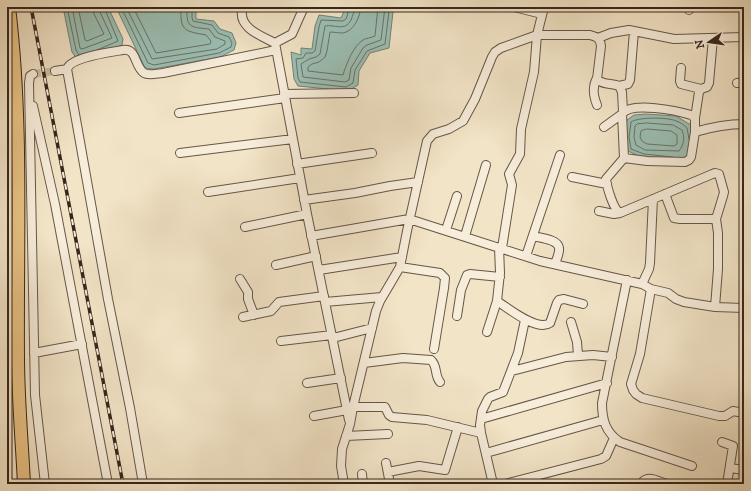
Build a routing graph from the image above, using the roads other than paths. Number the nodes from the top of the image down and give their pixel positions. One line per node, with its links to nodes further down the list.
1 (9, 7): 112 (highway)
2 (243, 7): 11 (street)
3 (304, 7): 11 (street)
4 (514, 7): 5 (street)
5 (543, 11): 7 (street)
6 (634, 31): 9 (street); 10 (street); 17 (street)
7 (537, 35): 9 (street); 38 (street); 55 (street)
8 (744, 37): 10 (street)
9 (598, 38): 16 (street)
10 (713, 38): 19 (street)
11 (275, 47): 13 (street); 21 (street)
12 (681, 68): 19 (street)
13 (67, 69): 14 (street); 115 (street)
14 (55, 71)
15 (22, 75): 18 (street)
16 (597, 78): 17 (street); 22 (street)
17 (620, 86): 24 (street)
18 (29, 88): 83 (street); 85 (street)
19 (701, 89): 25 (street)
20 (354, 93): 21 (street)
21 (284, 96): 23 (street); 29 (street)
22 (597, 105)
23 (179, 113)
24 (622, 113): 25 (street); 27 (street); 33 (street)
25 (695, 118): 28 (street)
26 (744, 124): 28 (street)
27 (604, 127)
28 (695, 132): 33 (street)
29 (293, 139): 30 (street); 34 (street)
30 (180, 153)
31 (372, 153): 34 (street)
32 (560, 155): 54 (street)
33 (624, 158): 39 (street)
34 (297, 164): 37 (street)
35 (486, 165): 53 (street)
36 (572, 177): 39 (street)
37 (300, 178): 40 (street); 44 (street)
38 (418, 182): 44 (street); 48 (street)
39 (607, 184): 46 (street)
40 (208, 192)
41 (665, 194): 43 (street); 49 (street); 49 (street)
42 (457, 196): 51 (street)
43 (653, 199): 46 (street); 66 (street)
44 (304, 200): 47 (street)
45 (599, 211): 46 (street)
46 (620, 213)
47 (307, 214): 50 (street); 52 (street)
48 (410, 219): 51 (street); 52 (street); 58 (street)
49 (716, 219): 72 (street)
50 (245, 227)
51 (446, 230): 53 (street)
52 (312, 236): 56 (street)
53 (465, 236): 55 (street)
54 (533, 236): 57 (street); 59 (street)
55 (501, 248): 57 (street); 63 (street)
56 (316, 256): 60 (street); 62 (street)
57 (526, 256): 59 (street)
58 (402, 258): 61 (street); 62 (street)
59 (555, 264): 65 (street)
60 (276, 265)
61 (400, 267): 68 (street); 84 (street)
62 (319, 270): 69 (street)
63 (500, 277): 70 (street); 75 (street)
64 (240, 279): 74 (street)
65 (627, 280): 66 (street); 87 (street)
66 (642, 284): 67 (street)
67 (651, 289): 72 (street); 95 (street)
68 (382, 297): 69 (street); 79 (street)
69 (325, 299): 74 (street); 81 (street)
70 (498, 300): 77 (street); 80 (street)
71 (583, 304): 77 (street)
72 (715, 307): 73 (street)
73 (744, 308)
74 (254, 315): 76 (street)
75 (457, 316)
76 (243, 317)
77 (525, 320): 89 (street)
78 (572, 322): 86 (street)
79 (372, 328): 81 (street); 88 (street)
80 (487, 332)
81 (333, 336): 82 (street); 90 (street)
82 (281, 341)
83 (82, 344): 85 (street); 114 (street)
84 (434, 349)
85 (34, 353): 113 (street)
86 (578, 356): 87 (street); 89 (street)
87 (612, 357): 93 (street)
88 (364, 363): 91 (street); 94 (street)
89 (512, 371): 97 (street)
90 (341, 378): 92 (street); 94 (street)
91 (440, 382)
92 (306, 383)
93 (607, 383): 97 (street); 98 (street)
94 (350, 409): 96 (street); 99 (street); 102 (street)
95 (744, 413)
96 (314, 416)
97 (480, 419): 100 (street)
98 (603, 420): 103 (street); 105 (street)
99 (458, 428): 100 (street); 110 (street)
100 (481, 433): 105 (street)
101 (388, 434): 102 (street)
102 (346, 436): 116 (street)
103 (614, 438): 107 (street); 120 (street)
104 (722, 442): 108 (street)
105 (486, 453): 119 (street)
106 (386, 463): 110 (street)
107 (692, 466)
108 (730, 468): 109 (street); 123 (street)
109 (744, 470)
110 (388, 472): 118 (street)
111 (362, 474): 117 (street)
112 (24, 484)
113 (45, 484)
114 (108, 484)
115 (143, 484)
116 (344, 484)
117 (364, 484)
118 (390, 484)
119 (494, 484)
120 (506, 484)
121 (641, 484): 122 (street)
122 (667, 484)
123 (727, 484)

